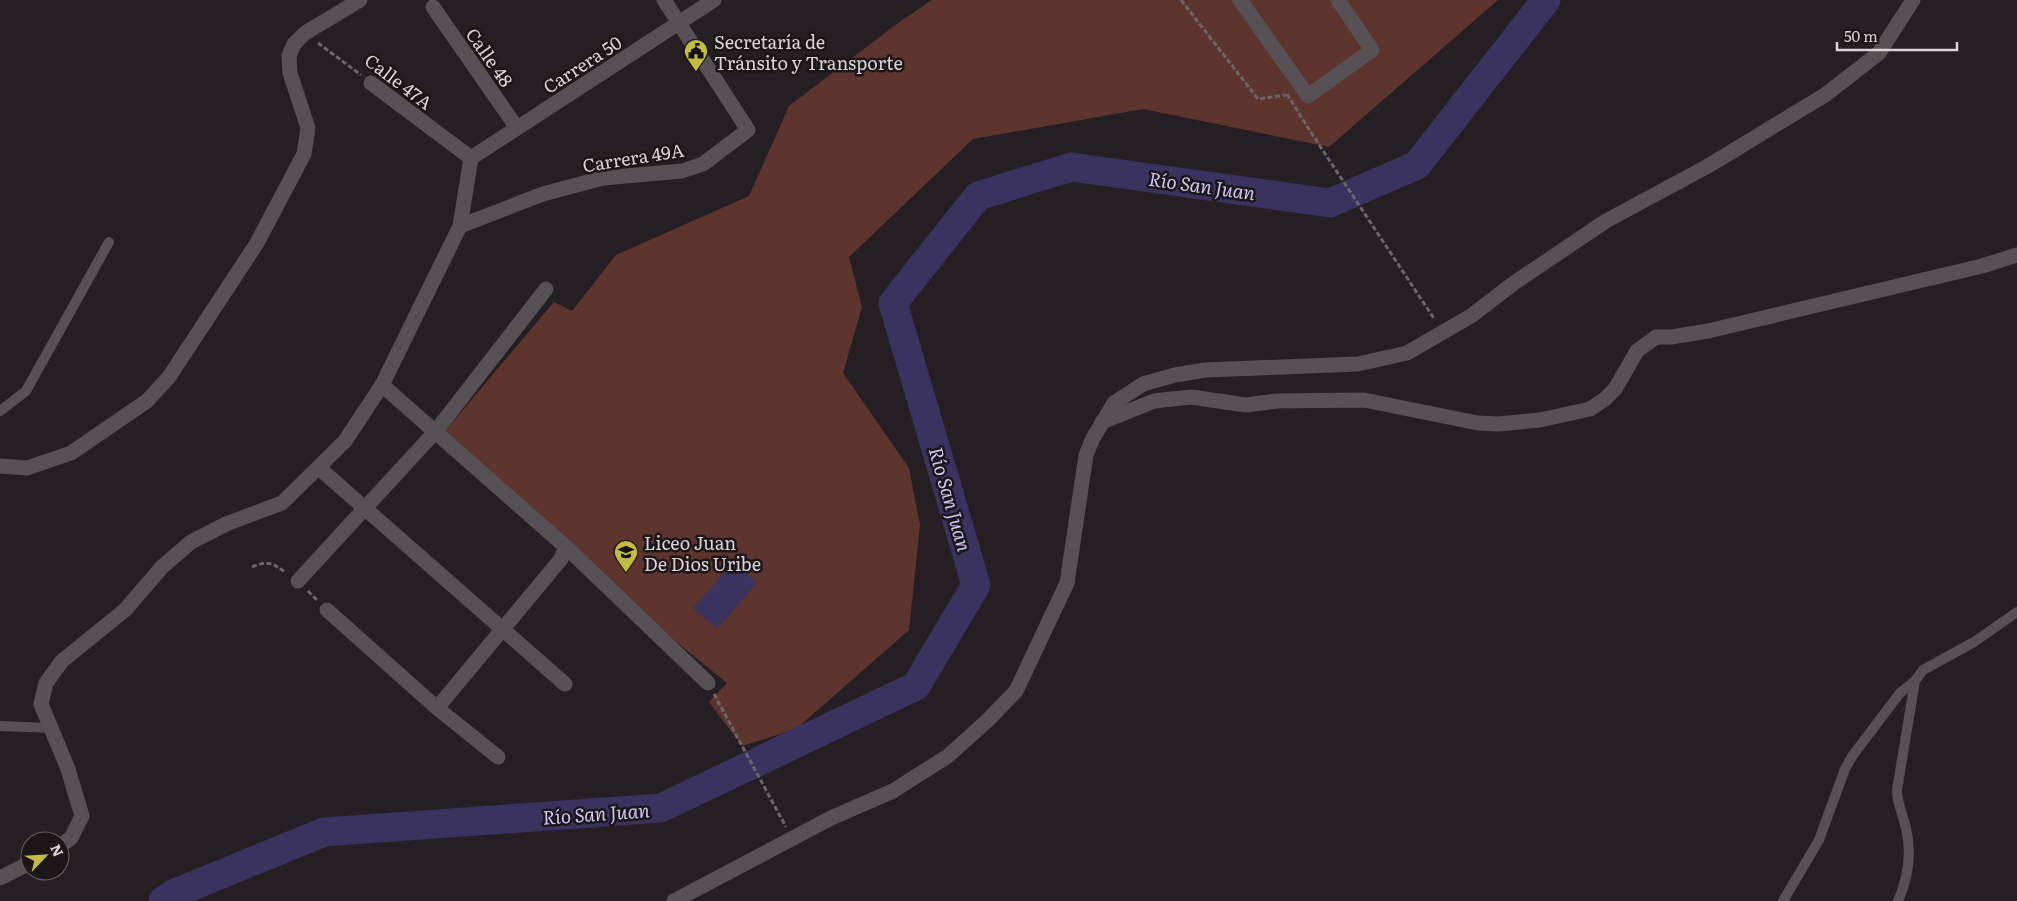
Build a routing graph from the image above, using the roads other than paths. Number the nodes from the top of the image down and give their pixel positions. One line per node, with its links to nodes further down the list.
1 (360, 0): 20 (street)
2 (664, 0): 8 (street)
3 (714, 0): 8 (street, Carrera 50)
4 (1240, 0): 5 (street)
5 (1338, 0)
6 (1912, 2): 18 (street)
7 (433, 7): 10 (street, Calle 48)
8 (679, 23): 10 (street, Carrera 50); 12 (street, Carrera 49A)
9 (371, 83): 11 (street, Calle 47A)
10 (517, 128): 11 (street, Carrera 50)
11 (471, 158): 12 (street)
12 (460, 226): 16 (street)
13 (108, 242): 17 (lane)
14 (2017, 255): 18 (street)
15 (546, 289): 19 (street)
16 (382, 385): 19 (street); 21 (street)
17 (0, 411)
18 (1102, 422): 38 (street)
19 (435, 432): 22 (street); 23 (street)
20 (0, 466)
21 (319, 468): 22 (street); 33 (street)
22 (364, 507): 24 (street); 27 (street)
23 (566, 547): 27 (street); 29 (street)
24 (298, 581)
25 (327, 610): 31 (street)
26 (2017, 612): 28 (lane)
27 (503, 629): 30 (street); 31 (street)
28 (1915, 681): 39 (lane); 40 (lane)
29 (708, 683)
30 (565, 684)
31 (437, 708): 34 (street)
32 (0, 726): 33 (lane)
33 (51, 728): 35 (street)
34 (498, 757)
35 (70, 839)
36 (20, 868): 37 (street)
37 (0, 878)
38 (674, 901)
39 (1783, 901)
40 (1898, 901)

